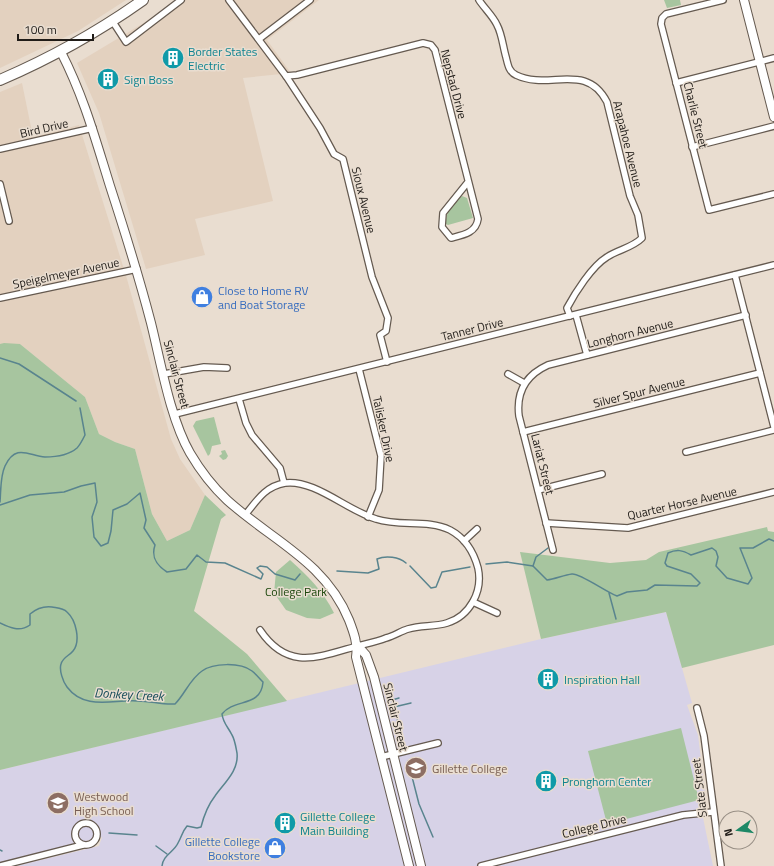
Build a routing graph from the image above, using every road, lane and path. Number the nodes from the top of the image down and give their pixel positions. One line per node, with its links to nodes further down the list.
1 (143, 0): 8 (highway)
2 (181, 0): 8 (street)
3 (229, 0): 9 (street, Sioux Avenue)
4 (310, 0): 9 (street)
5 (479, 0): 31 (street, Arapahoe Avenue)
6 (723, 0): 15 (street, Charlie Street)
7 (744, 0): 12 (street)
8 (113, 22): 10 (highway)
9 (259, 39): 13 (street, Sioux Avenue)
10 (61, 52): 14 (highway); 18 (street, Sinclair Street)
11 (774, 58): 12 (street)
12 (760, 62): 15 (street); 16 (street)
13 (286, 76): 21 (street, Nepstad Drive); 33 (street, Sioux Avenue)
14 (0, 80)
15 (676, 83): 19 (street, Charlie Street)
16 (774, 118)
17 (774, 126): 19 (street)
18 (93, 128): 20 (street, Bird Drive); 26 (street, Sinclair Street)
19 (692, 147): 23 (street, Charlie Street)
20 (0, 149)
21 (468, 182): 21 (street, Nepstad Drive)
22 (0, 184): 24 (street)
23 (774, 194)
24 (9, 220)
25 (774, 265): 27 (street, Tanner Drive)
26 (137, 269): 28 (street, Speigelmeyer Avenue); 37 (street, Sinclair Street)
27 (735, 275): 29 (street, Tanner Drive); 30 (street)
28 (0, 298)
29 (576, 315): 31 (street, Tanner Drive); 32 (street)
30 (746, 315): 32 (street, Longhorn Avenue); 36 (street)
31 (570, 316): 33 (street, Tanner Drive)
32 (587, 355): 39 (street, Longhorn Avenue)
33 (387, 362): 35 (street, Tanner Drive)
34 (227, 368): 37 (street)
35 (359, 369): 40 (street, Tanner Drive); 51 (street, Talisker Drive)
36 (760, 373): 42 (street); 44 (street, Silver Spur Avenue)
37 (164, 374): 41 (street, Sinclair Street)
38 (508, 374): 39 (street)
39 (524, 383): 44 (street, Lariat Street)
40 (239, 399): 41 (street, Tanner Drive); 47 (street)
41 (175, 414): 50 (street, Sinclair Street)
42 (774, 427)
43 (774, 430): 45 (street)
44 (523, 432): 48 (street, Lariat Street)
45 (686, 452)
46 (602, 474): 48 (street)
47 (284, 483): 50 (street); 51 (street)
48 (538, 490): 52 (street, Lariat Street)
49 (774, 492): 52 (street, Quarter Horse Avenue)
50 (246, 514): 59 (street, Sinclair Street)
51 (368, 517): 54 (street)
52 (546, 523): 55 (street, Lariat Street)
53 (477, 529): 54 (street)
54 (464, 541): 56 (street)
55 (553, 550)
56 (473, 602): 57 (street); 59 (street)
57 (497, 613)
58 (260, 630): 59 (street)
59 (358, 646): 62 (street, Sinclair Street); 63 (street, Sinclair Street)
60 (697, 708): 64 (street, Slate Street)
61 (438, 743): 62 (street)
62 (393, 754): 63 (street); 68 (street, Sinclair Street)
63 (381, 757): 67 (street, Sinclair Street)
64 (713, 812): 69 (street, College Drive); 70 (street, Slate Street)
65 (84, 845): 65 (street); 66 (street)
66 (0, 866)
67 (409, 866)
68 (421, 866)
69 (481, 866)
70 (721, 866)

